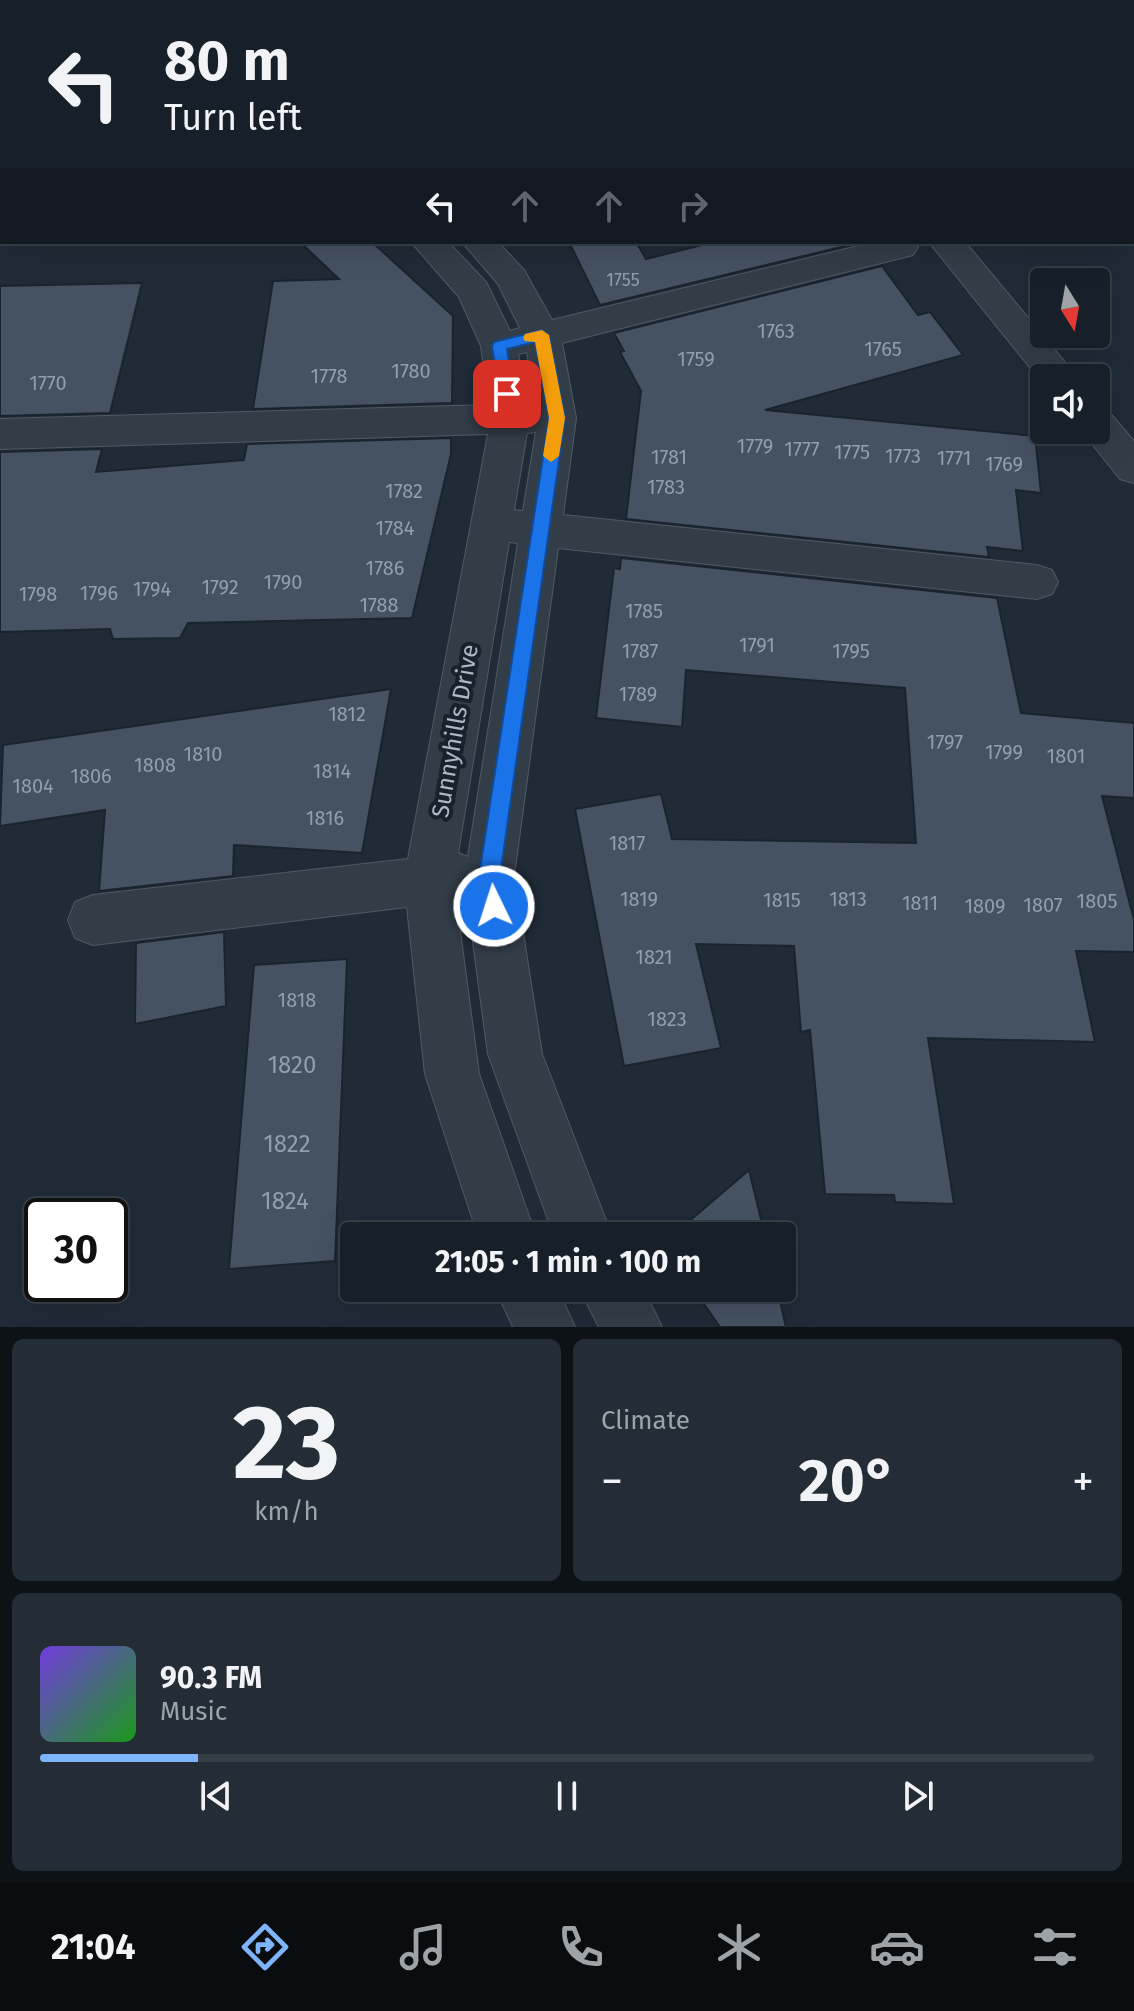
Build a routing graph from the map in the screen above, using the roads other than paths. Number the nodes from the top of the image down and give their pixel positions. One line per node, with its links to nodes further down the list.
1 (430, 244): 5 (street, Sunnyhills Drive)
2 (481, 244): 5 (street, Sunnyhills Drive)
3 (948, 244): 6 (street)
4 (901, 247): 5 (street)
5 (520, 340): 7 (street, Sunnyhills Drive); 8 (street, Sunnyhills Drive)
6 (1047, 364)
7 (510, 418): 8 (street); 9 (street); 12 (street, Sunnyhills Drive)
8 (557, 418): 13 (street, Sunnyhills Drive)
9 (0, 434)
10 (1110, 439): 11 (street)
11 (1134, 468)
12 (491, 524): 13 (street); 16 (street, Sunnyhills Drive)
13 (540, 529): 14 (street); 15 (street, Sunnyhills Drive)
14 (1037, 582)
15 (489, 876): 16 (street); 19 (street, Sunnyhills Drive)
16 (429, 879): 17 (street); 18 (street, Sunnyhills Drive)
17 (93, 920)
18 (502, 1222)
19 (578, 1222)
20 (532, 1302): 22 (street)
21 (617, 1302): 23 (street)
22 (545, 1327)
23 (632, 1327)

